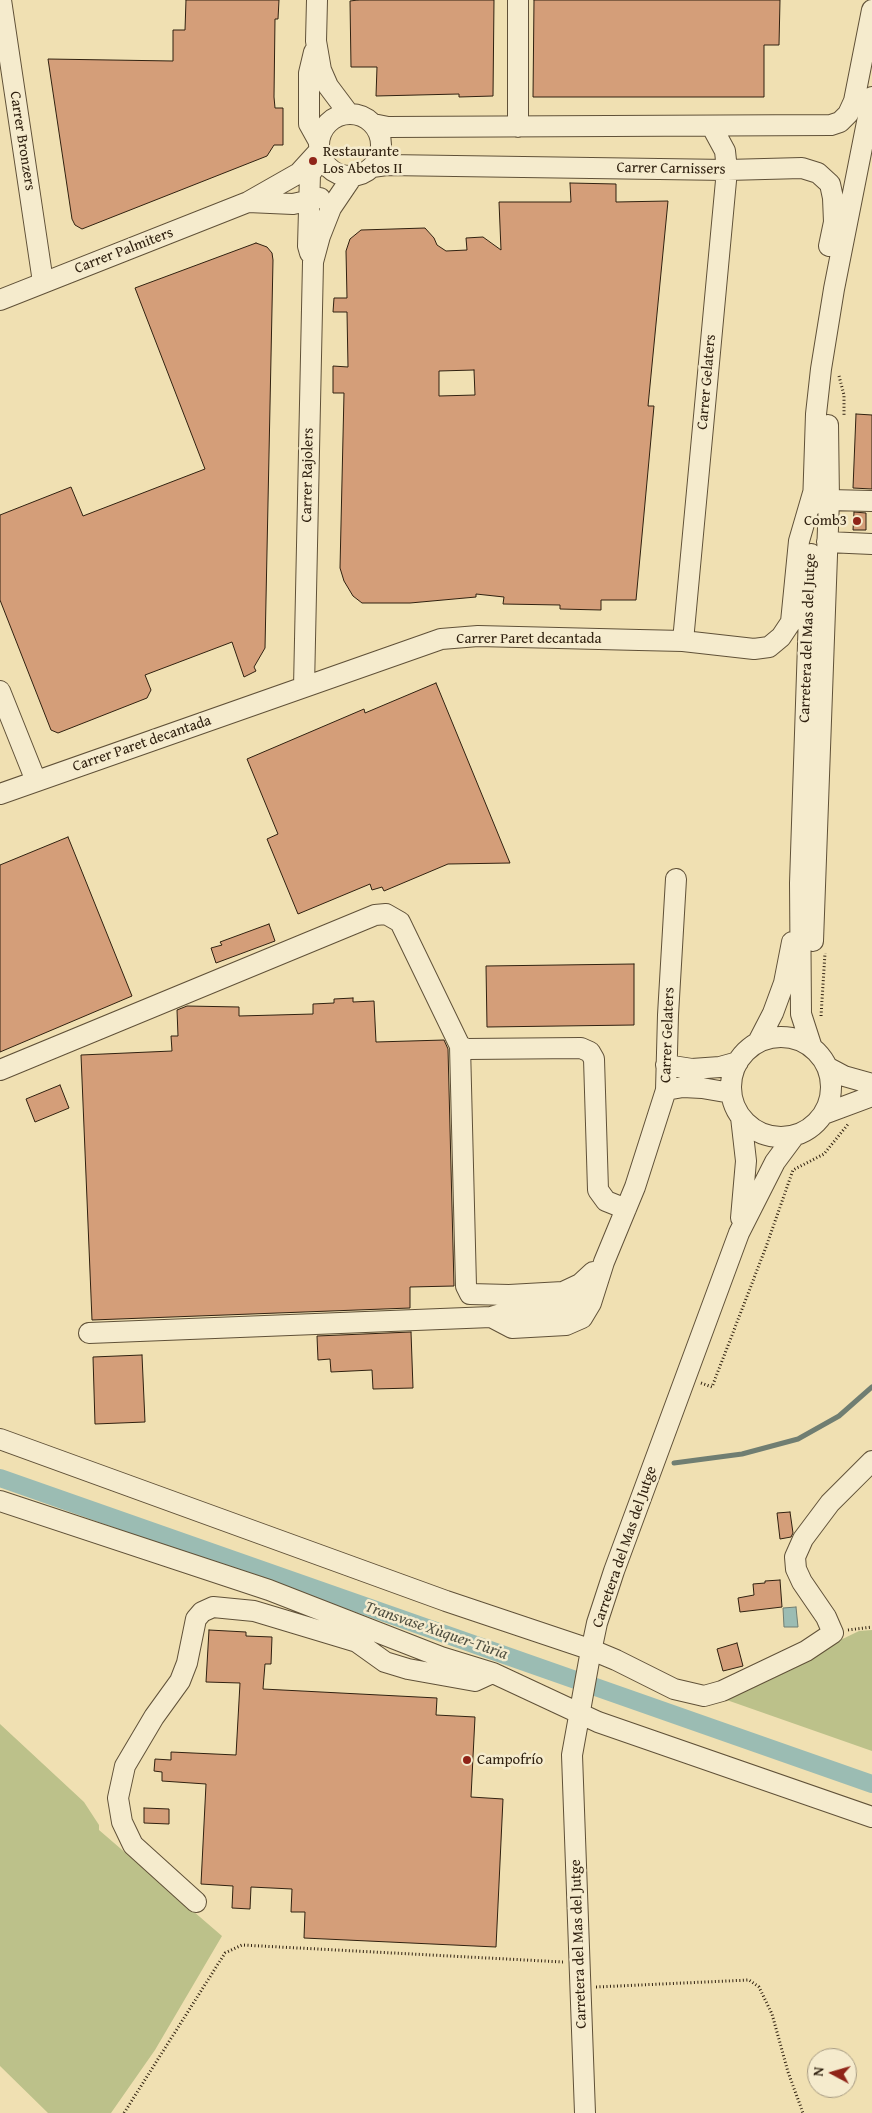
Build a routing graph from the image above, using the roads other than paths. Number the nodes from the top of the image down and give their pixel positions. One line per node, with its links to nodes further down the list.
1 (1, 0): 20 (street, Carrer Bronzers)
2 (317, 0): 5 (street)
3 (518, 0): 9 (street)
4 (872, 10): 10 (street)
5 (316, 41): 7 (street); 11 (street)
6 (872, 97): 22 (street, Carretera del Mas del Jutge)
7 (349, 114): 8 (street); 11 (street)
8 (373, 124): 9 (street); 12 (street)
9 (518, 127): 10 (street)
10 (712, 127): 13 (street, Carrer Gelaters)
11 (320, 150): 14 (street); 15 (street, Carrer Rajolers); 16 (street, Carrer Palmiters)
12 (372, 168): 13 (street, Carrer Carnissers); 14 (street, Carrer Carnissers)
13 (727, 170): 22 (street, Carrer Carnissers); 27 (street, Carrer Gelaters)
14 (347, 183): 15 (street, Carrer Palmiters); 19 (street, Carrer Rajolers)
15 (309, 200): 17 (street, Carrer Palmiters); 18 (street, Carrer Rajolers)
16 (248, 202): 17 (street, Carrer Palmiters); 20 (street, Carrer Palmiters)
17 (276, 205): 18 (street)
18 (308, 234): 19 (street, Carrer Rajolers)
19 (313, 262): 28 (street, Carrer Rajolers)
20 (43, 282): 21 (street, Carrer Palmiters)
21 (0, 300)
22 (829, 318): 23 (street, Carretera del Mas del Jutge)
23 (821, 496): 24 (street); 25 (street); 27 (street, Carrer Paret decantada); 33 (street, Carretera del Mas del Jutge)
24 (872, 501)
25 (827, 542): 26 (street); 34 (street)
26 (872, 544)
27 (683, 641): 28 (street, Carrer Paret decantada)
28 (304, 687): 30 (street, Carrer Paret decantada)
29 (0, 690): 30 (street)
30 (36, 781): 31 (street, Carrer Paret decantada)
31 (0, 794)
32 (676, 879): 39 (street, Carrer Gelaters)
33 (800, 883): 34 (street, Carretera del Mas del Jutge); 35 (street, Carretera del Mas del Jutge)
34 (802, 985): 37 (street, Carretera del Mas del Jutge)
35 (758, 1042): 37 (street); 38 (street)
36 (460, 1046): 41 (street); 49 (street); 51 (street)
37 (812, 1048): 40 (street)
38 (738, 1062): 39 (street); 44 (street)
39 (666, 1065): 43 (street, Carrer Gelaters)
40 (827, 1067): 42 (street); 46 (street)
41 (0, 1070)
42 (872, 1084)
43 (666, 1090): 44 (street); 49 (street, Carrer Gelaters)
44 (732, 1094): 47 (street)
45 (872, 1096): 46 (street)
46 (824, 1114): 48 (street)
47 (741, 1118): 48 (street); 50 (street, Carretera del Mas del Jutge)
48 (795, 1135): 50 (street, Carretera del Mas del Jutge)
49 (626, 1209): 51 (street, Carrer Gelaters)
50 (739, 1233): 56 (street, Carretera del Mas del Jutge)
51 (604, 1262): 52 (street, Carrer Gelaters)
52 (89, 1333)
53 (0, 1439): 56 (street)
54 (872, 1461): 56 (street)
55 (0, 1501): 57 (street)
56 (590, 1656): 58 (street, Carretera del Mas del Jutge)
57 (493, 1673): 58 (street); 60 (street)
58 (580, 1706): 59 (street); 61 (street, Carretera del Mas del Jutge)
59 (872, 1817)
60 (196, 1902)
61 (585, 2113)

